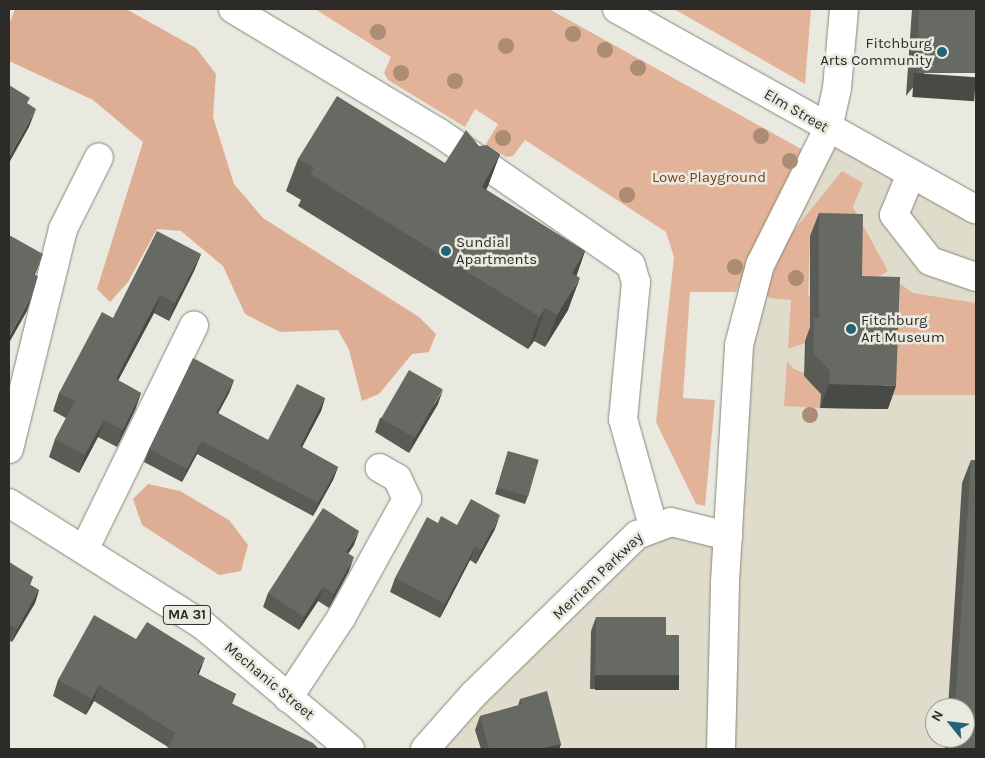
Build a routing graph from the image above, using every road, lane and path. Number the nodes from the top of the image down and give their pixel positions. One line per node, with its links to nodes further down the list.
1 (233, 9): 13 (street)
2 (617, 9): 4 (street, Elm Street)
3 (844, 9): 4 (street)
4 (828, 129): 6 (street, Elm Street); 14 (street)
5 (99, 157): 10 (street)
6 (910, 174): 7 (street, Elm Street); 8 (street)
7 (976, 210)
8 (976, 277)
9 (194, 325): 15 (street)
10 (9, 442)
11 (380, 468): 16 (street)
12 (9, 503): 15 (street, Mechanic Street / MA 31)
13 (653, 526): 14 (street, Merriam Parkway); 18 (street, Merriam Parkway)
14 (728, 536): 19 (street)
15 (84, 550): 16 (street, Mechanic Street / MA 31)
16 (288, 698): 17 (street, Mechanic Street / MA 31)
17 (350, 749)
18 (425, 749)
19 (722, 749)

